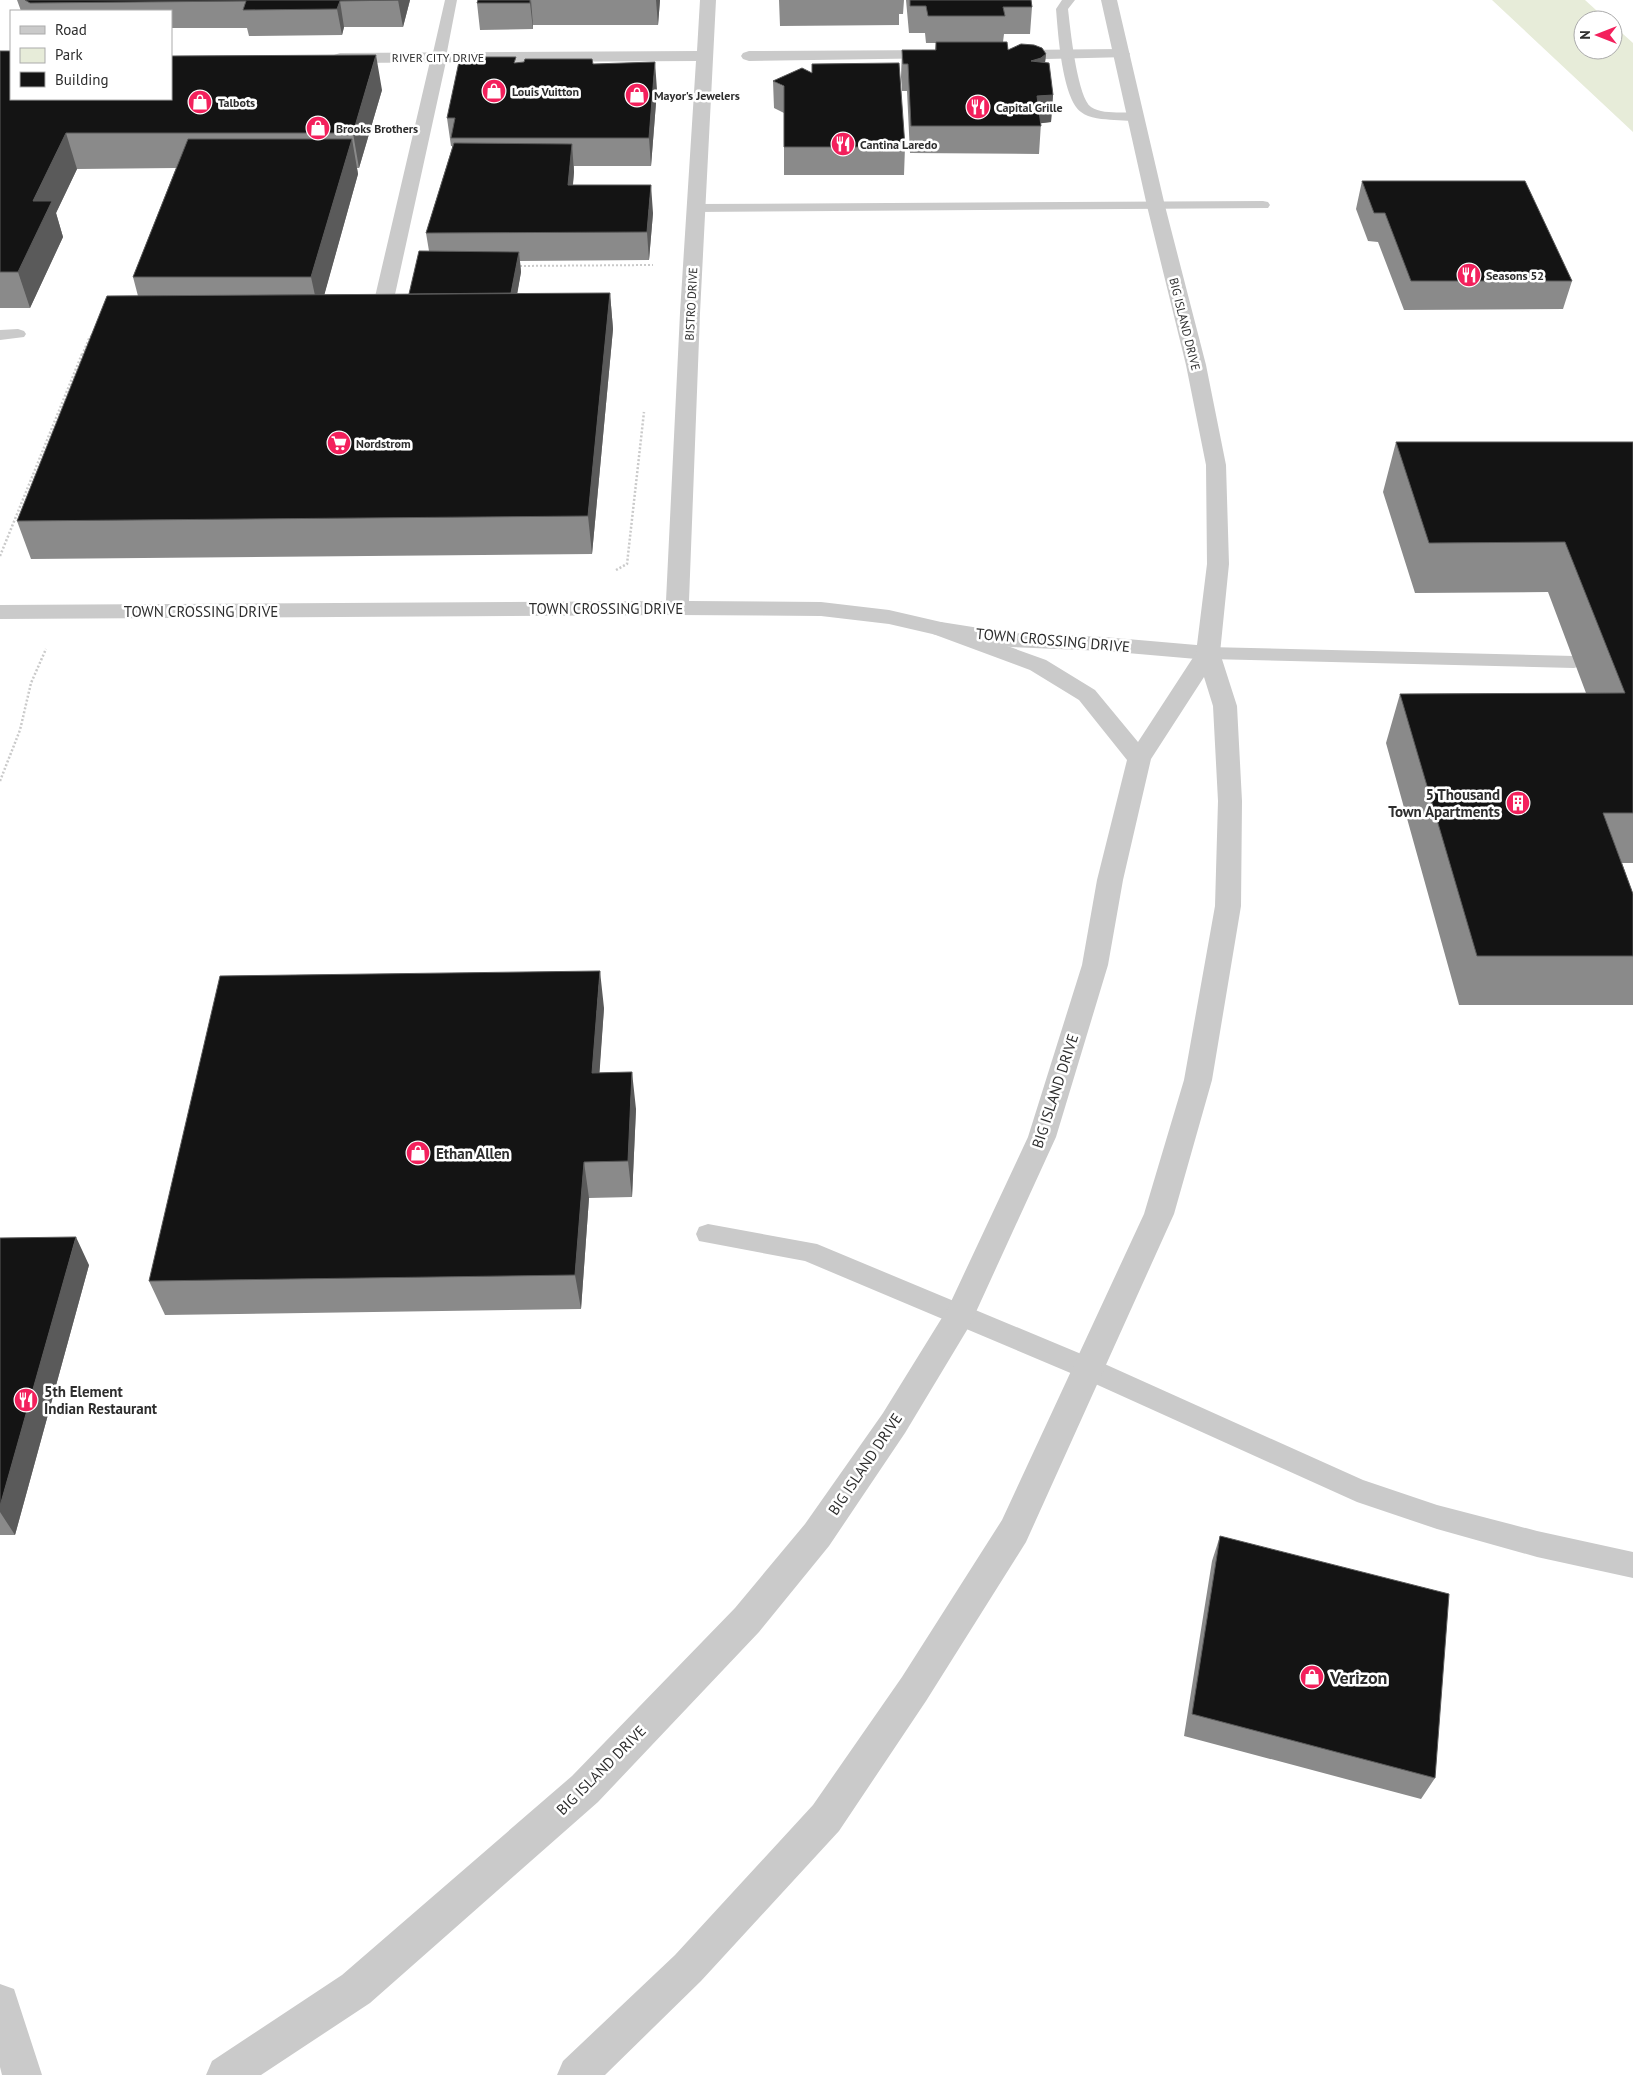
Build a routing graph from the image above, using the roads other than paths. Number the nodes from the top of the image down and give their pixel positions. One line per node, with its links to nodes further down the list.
1 (451, 0): 12 (lane)
2 (708, 0): 9 (street, BISTRO DRIVE)
3 (1069, 0): 5 (lane)
4 (1109, 0): 6 (street, BIG ISLAND DRIVE)
5 (1068, 54): 6 (street); 8 (street); 13 (lane)
6 (1122, 54): 13 (street, BIG ISLAND DRIVE)
7 (958, 55): 10 (street)
8 (988, 55)
9 (704, 56): 12 (street, RIVER CITY DRIVE); 16 (street, BISTRO DRIVE)
10 (749, 56)
11 (320, 58): 12 (street, RIVER CITY DRIVE)
12 (439, 58): 17 (street)
13 (1136, 117): 15 (street, BIG ISLAND DRIVE)
14 (1263, 205): 15 (lane)
15 (1156, 206): 16 (lane); 23 (street, BIG ISLAND DRIVE)
16 (696, 208): 20 (street, BISTRO DRIVE)
17 (377, 331)
18 (18, 334): 19 (lane)
19 (0, 335)
20 (676, 608): 21 (street, TOWN CROSSING DRIVE); 22 (street, TOWN CROSSING DRIVE)
21 (0, 612)
22 (941, 629): 23 (street, TOWN CROSSING DRIVE); 25 (street)
23 (1208, 653): 24 (lane); 25 (street, BIG ISLAND DRIVE); 28 (street, BIG ISLAND DRIVE)
24 (1574, 662)
25 (1139, 759): 27 (street, BIG ISLAND DRIVE)
26 (708, 1234): 27 (lane)
27 (959, 1316): 28 (lane); 32 (street, BIG ISLAND DRIVE)
28 (1089, 1369): 29 (lane); 33 (street, BIG ISLAND DRIVE)
29 (1633, 1565)
30 (0, 2003): 31 (street)
31 (22, 2075)
32 (226, 2075)
33 (577, 2075)

